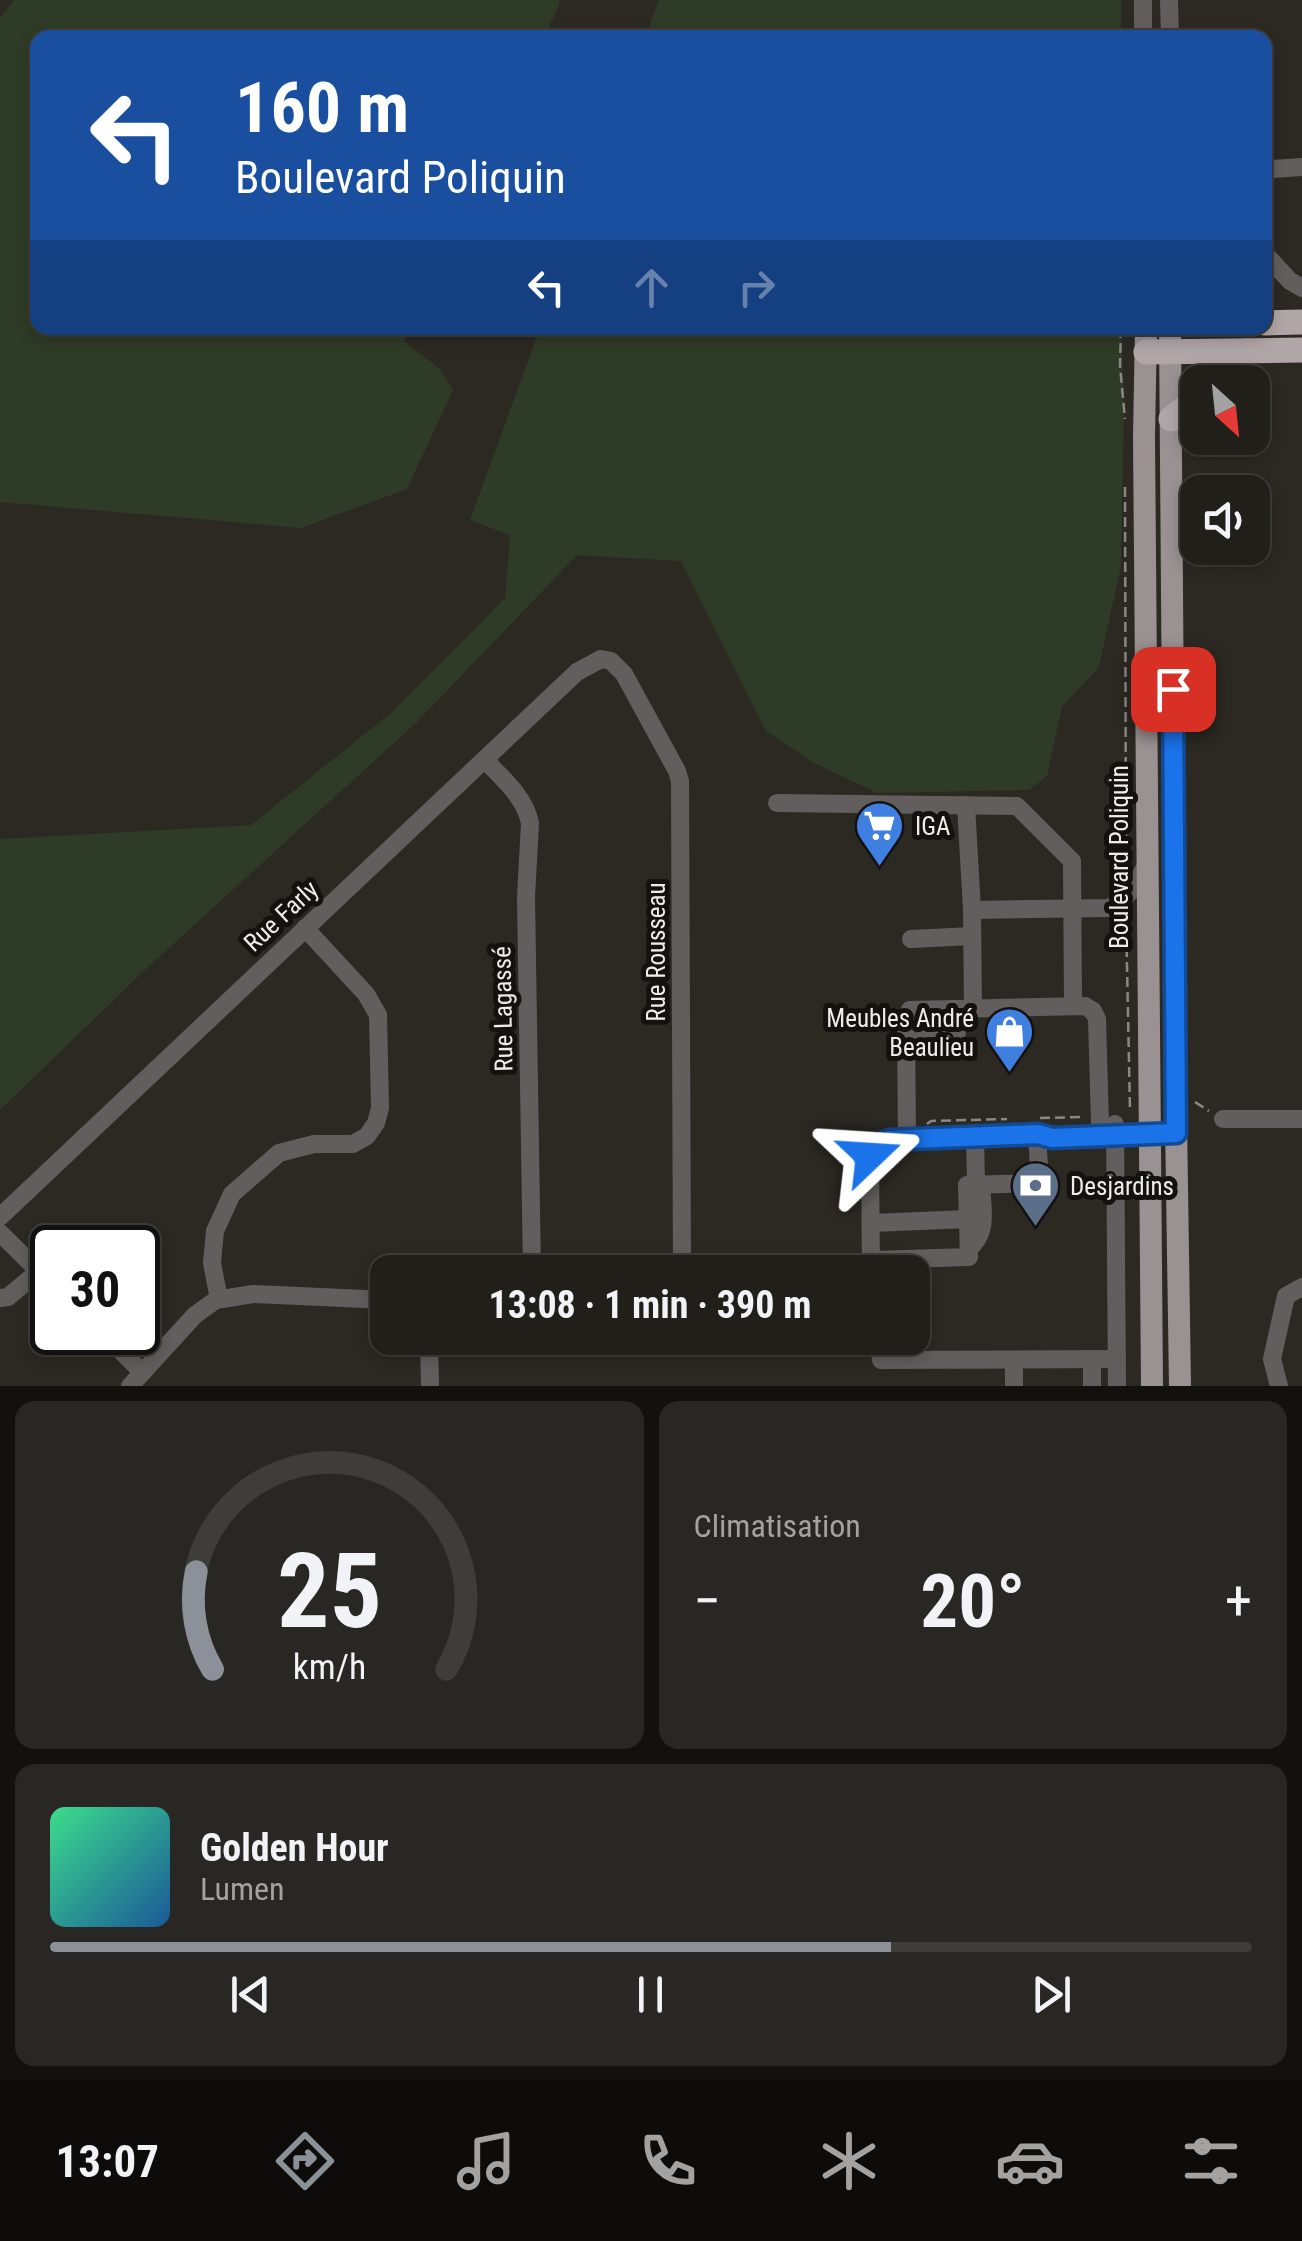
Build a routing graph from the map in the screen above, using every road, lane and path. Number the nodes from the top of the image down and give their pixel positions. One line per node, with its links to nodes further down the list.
1 (1143, 0): 3 (street)
2 (1169, 0): 4 (street)
3 (1143, 30)
4 (1170, 30)
5 (1302, 166): 6 (street)
6 (1272, 169)
7 (1272, 262): 8 (street)
8 (1302, 288)
9 (1302, 322): 10 (highway)
10 (1272, 323)
11 (1121, 335): 18 (path)
12 (1158, 340): 14 (highway); 17 (main road); 24 (main road, Boulevard Poliquin)
13 (1302, 350): 14 (highway)
14 (1248, 351): 15 (highway)
15 (1230, 365)
16 (1180, 412): 17 (highway)
17 (1171, 419): 38 (main road)
18 (1125, 425)
19 (1126, 475): 24 (path, Boulevard Poliquin)
20 (601, 659): 21 (street, Rue Farly); 50 (street, Rue Rousseau)
21 (485, 760): 28 (street, Rue Farly); 49 (street, Rue Lagassé)
22 (776, 803): 23 (street)
23 (966, 806): 26 (street); 27 (street)
24 (1136, 867): 25 (street); 37 (main road, Boulevard Poliquin)
25 (1126, 898): 27 (street); 37 (path, Boulevard Poliquin)
26 (972, 910): 27 (street); 29 (street)
27 (1072, 910): 31 (street)
28 (306, 928): 44 (street, Rue Farly); 57 (street)
29 (972, 936): 30 (street); 32 (street)
30 (912, 939)
31 (1073, 1004): 32 (street); 39 (street)
32 (966, 1008): 33 (street); 33 (street)
33 (906, 1044): 42 (street)
34 (1193, 1101): 35 (path)
35 (1223, 1119): 36 (street)
36 (1302, 1119)
37 (1143, 1122): 38 (street); 39 (street); 70 (main road, Boulevard Poliquin)
38 (1176, 1127): 71 (main road)
39 (1110, 1128): 40 (street); 63 (street)
40 (1038, 1134): 41 (street); 43 (street)
41 (975, 1137): 42 (street); 43 (street)
42 (907, 1140): 46 (street)
43 (978, 1184): 45 (street); 48 (street)
44 (0, 1217)
45 (968, 1219): 46 (street); 48 (street)
46 (872, 1223): 51 (street)
47 (0, 1232): 53 (street)
48 (969, 1248): 52 (street)
49 (532, 1255)
50 (682, 1255)
51 (872, 1255)
52 (930, 1260)
53 (30, 1261)
54 (30, 1285): 56 (street)
55 (1302, 1288): 72 (street)
56 (0, 1298)
57 (218, 1299): 58 (street); 65 (street)
58 (370, 1299)
59 (119, 1355): 65 (street)
60 (429, 1355): 66 (street)
61 (880, 1355): 64 (street)
62 (1092, 1359): 63 (street); 64 (street); 68 (street)
63 (1117, 1359): 69 (street)
64 (1014, 1360): 67 (street)
65 (136, 1379)
66 (430, 1386)
67 (1014, 1386)
68 (1092, 1386)
69 (1117, 1386)
70 (1152, 1386)
71 (1180, 1386)
72 (1279, 1386)

